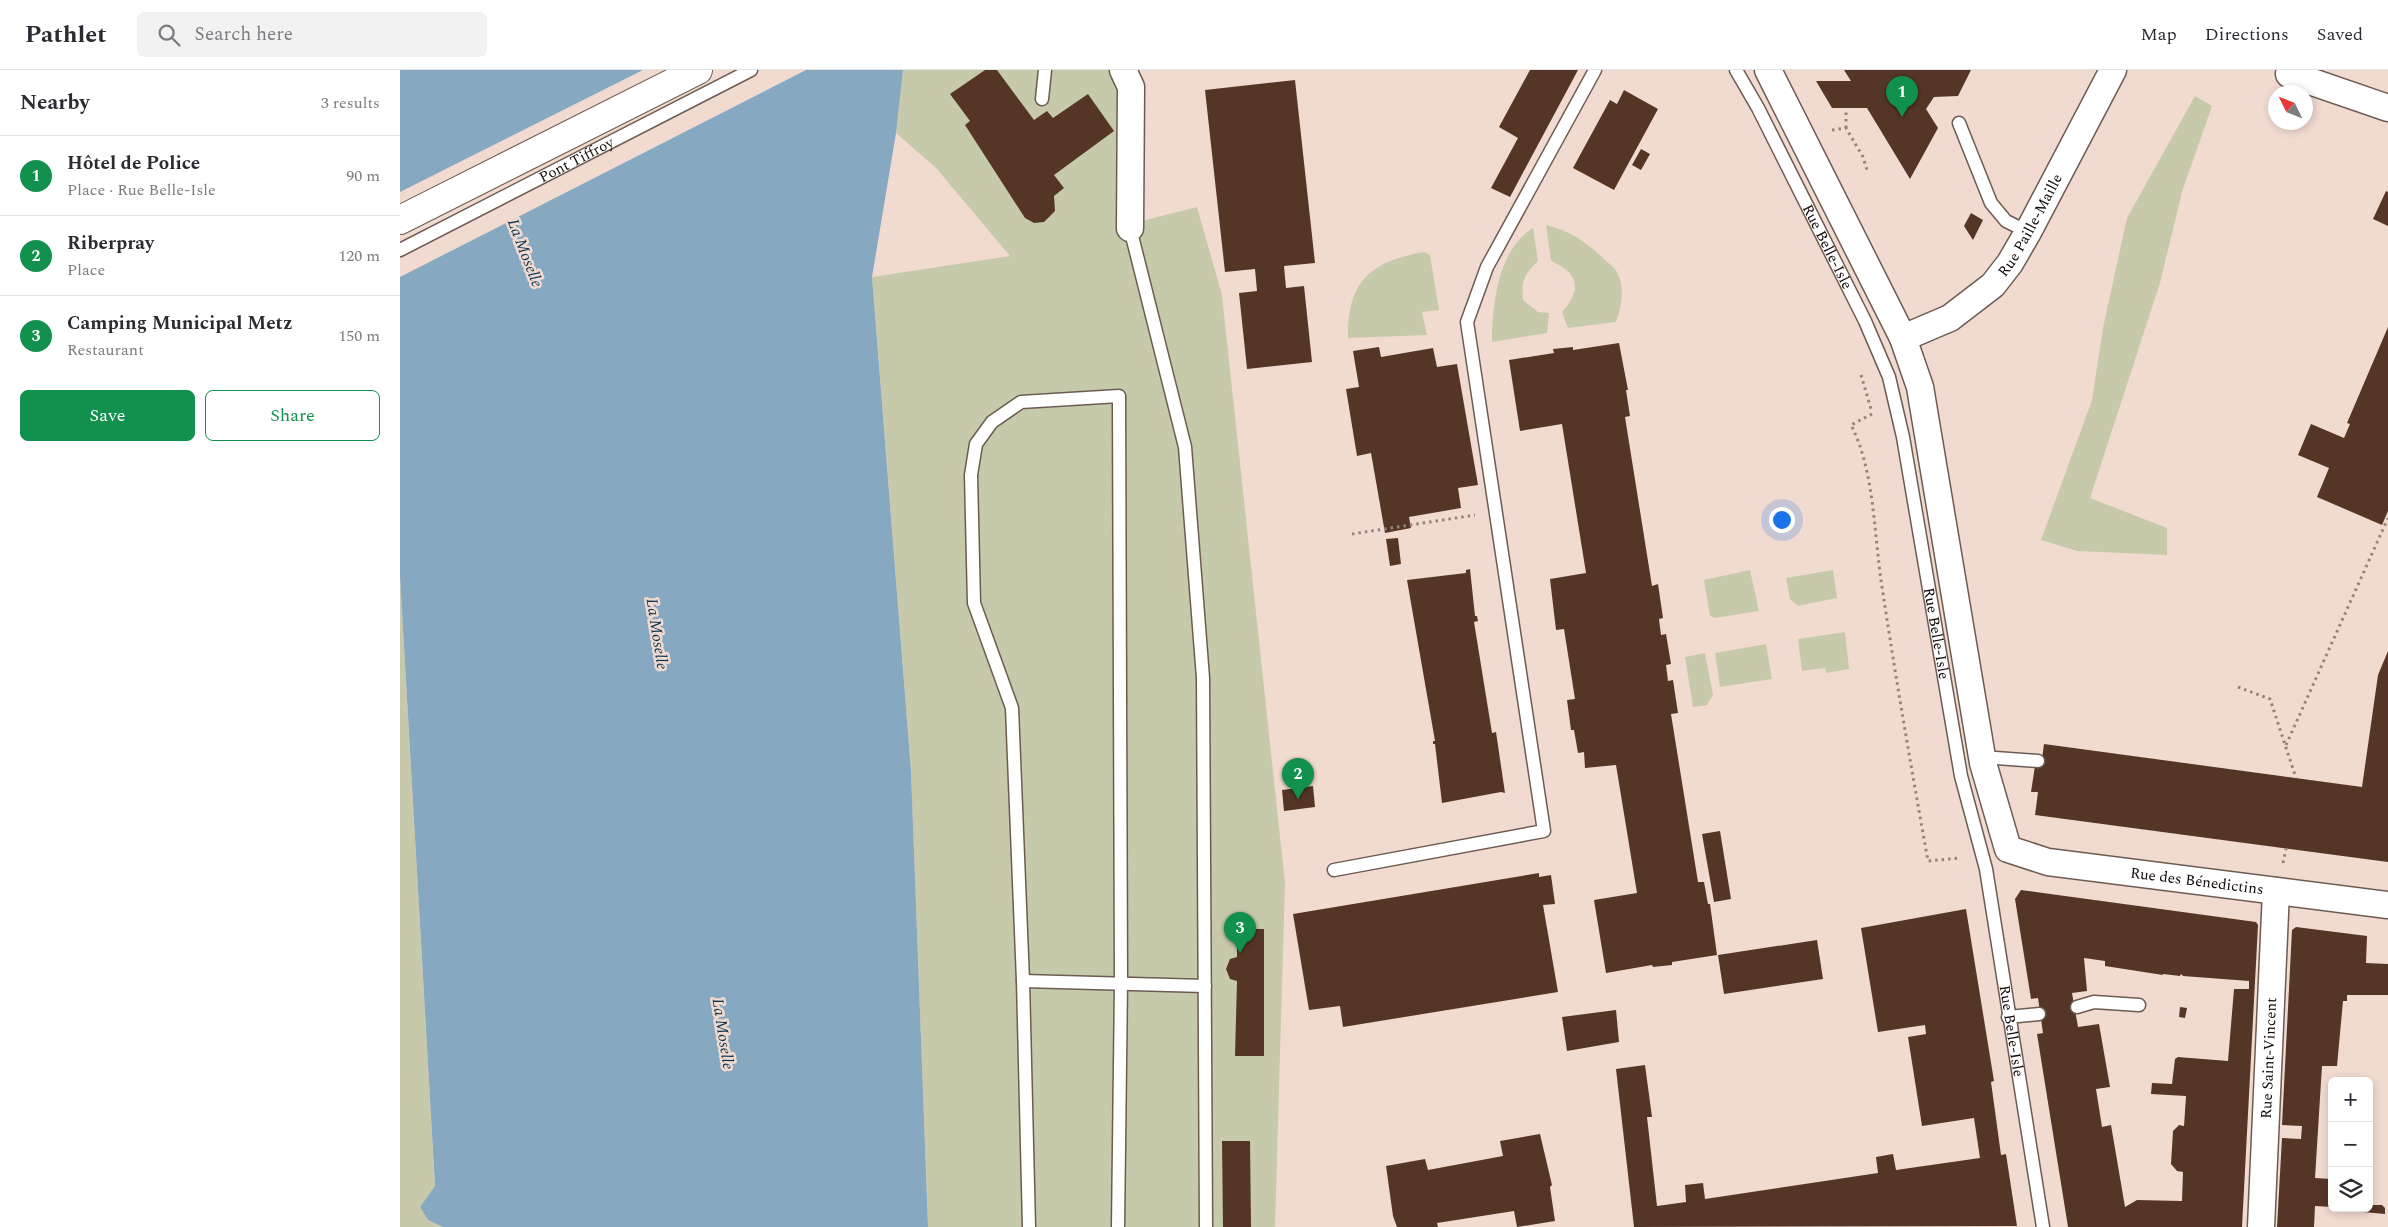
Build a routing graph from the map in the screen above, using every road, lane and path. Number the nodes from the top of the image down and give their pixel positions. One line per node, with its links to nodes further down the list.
1 (698, 70): 17 (main road, Pont Tiffroy)
2 (751, 70): 20 (lane, Pont Tiffroy)
3 (1045, 70): 10 (lane)
4 (1123, 70): 18 (street)
5 (1595, 70): 23 (lane)
6 (1736, 70): 21 (lane, Rue Belle-Isle)
7 (1768, 70): 21 (street, Rue Belle-Isle)
8 (2113, 70): 19 (street, Rue Paille-Maille)
9 (2290, 70): 11 (street)
10 (1042, 99)
11 (2388, 108)
12 (1846, 111): 14 (path)
13 (1959, 123): 19 (lane)
14 (1846, 128): 15 (path); 16 (path)
15 (1829, 131)
16 (1867, 170)
17 (400, 220)
18 (1130, 228): 38 (lane)
19 (2028, 232): 21 (street, Rue Paille-Maille)
20 (400, 250)
21 (1892, 346): 28 (street, Rue Belle-Isle); 42 (lane, Rue Belle-Isle)
22 (1872, 414): 32 (path)
23 (1495, 512): 25 (path); 33 (lane)
24 (2388, 518): 27 (path)
25 (1352, 534)
26 (2238, 687): 27 (path)
27 (2286, 745): 30 (path)
28 (1982, 757): 29 (lane); 31 (street, Rue Belle-Isle)
29 (2038, 761)
30 (2296, 778)
31 (2008, 849): 34 (street, Rue des Bénedictins)
32 (1964, 858)
33 (1334, 870)
34 (2276, 891): 35 (street, Rue des Bénedictins); 47 (street, Rue Saint-Vincent)
35 (2388, 905)
36 (1023, 981): 37 (lane); 37 (lane); 43 (lane)
37 (1121, 983): 38 (lane); 44 (lane)
38 (1205, 986): 45 (lane)
39 (2139, 1005): 40 (lane)
40 (2077, 1007)
41 (2038, 1014): 42 (lane)
42 (2008, 1017): 46 (lane, Rue Belle-Isle)
43 (1030, 1227)
44 (1118, 1227)
45 (1206, 1227)
46 (2044, 1227)
47 (2261, 1227)

